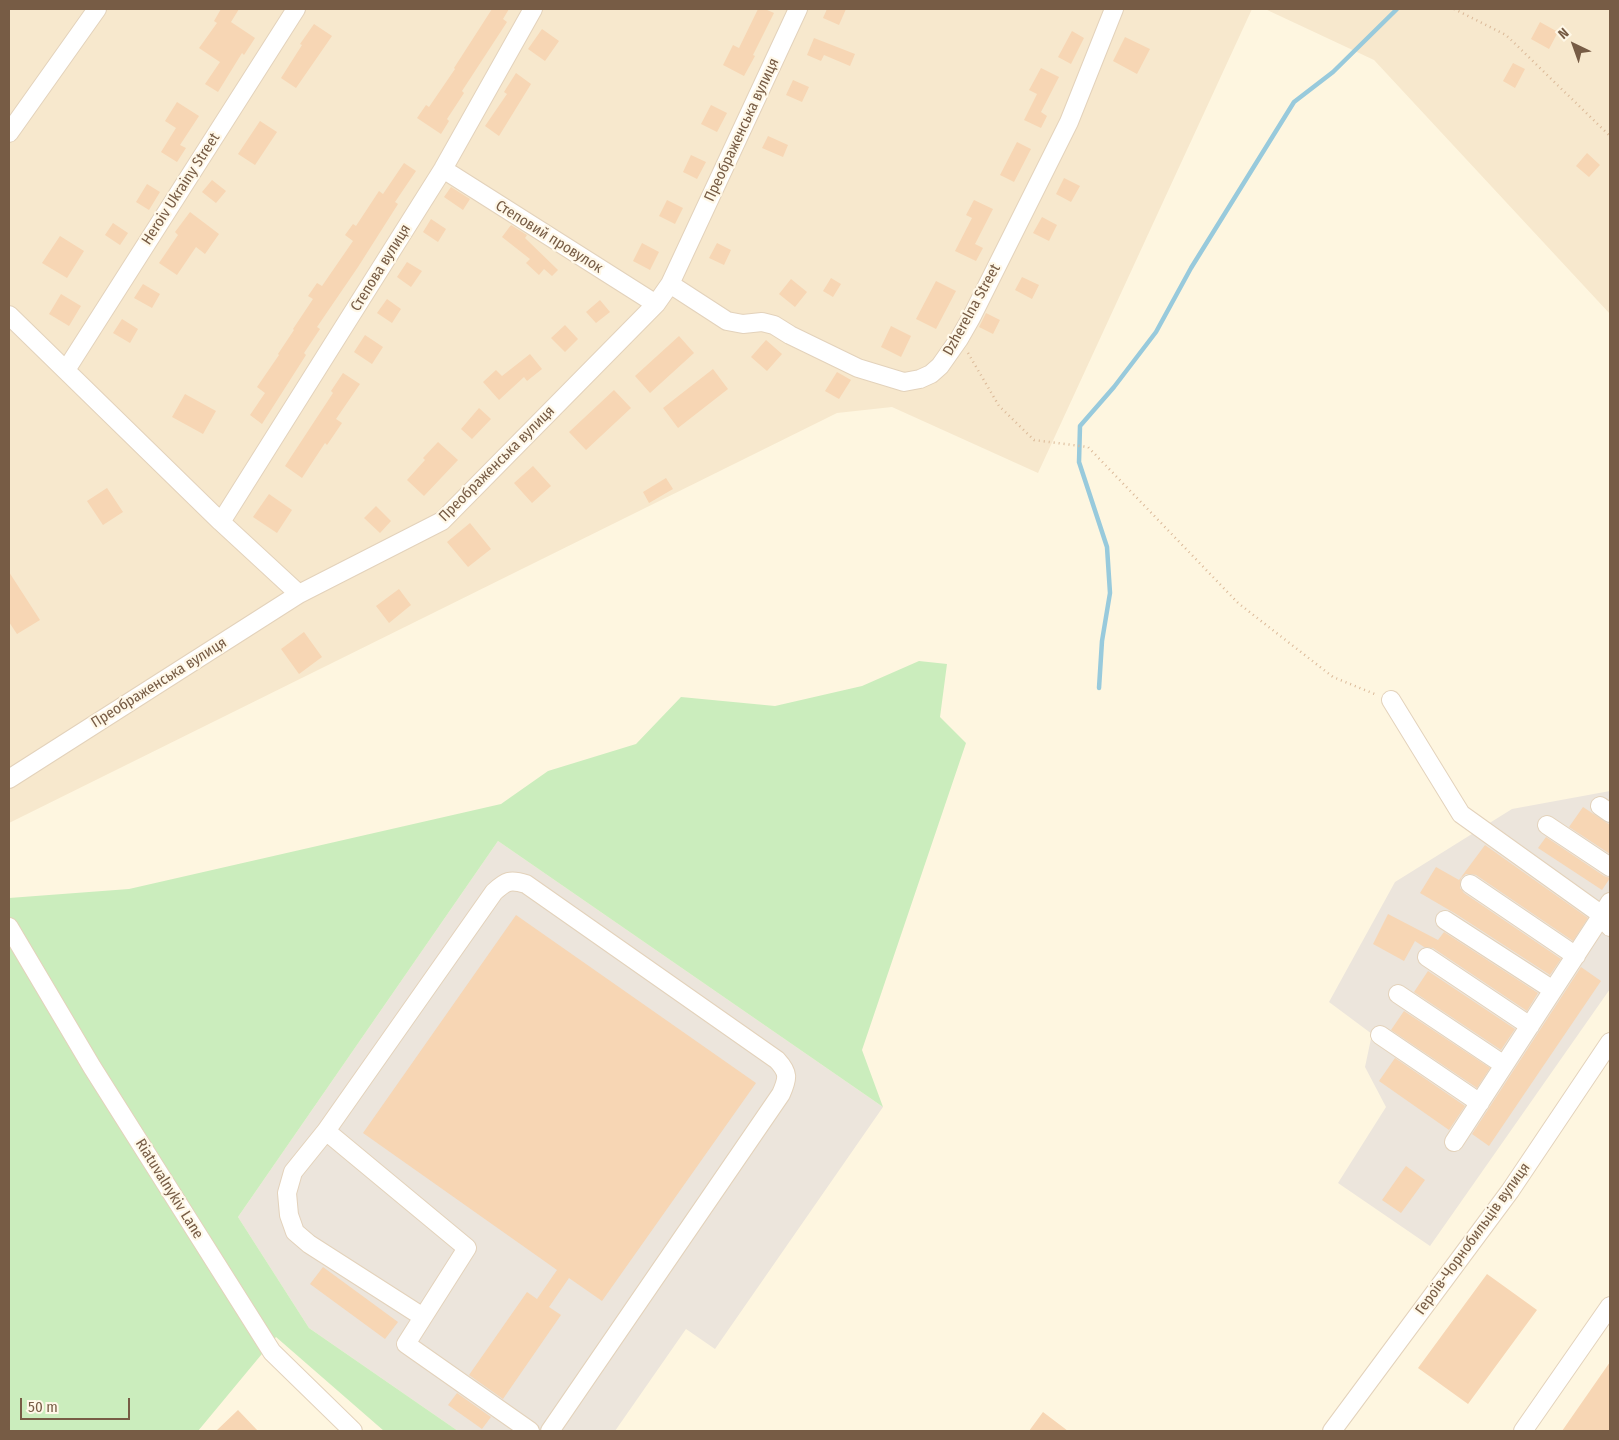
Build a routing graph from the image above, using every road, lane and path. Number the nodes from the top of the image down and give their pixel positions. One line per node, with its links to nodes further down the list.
1 (97, 9): 7 (street)
2 (296, 9): 14 (street, Heroiv Ukrainy Street)
3 (533, 9): 9 (street, Степова вулиця)
4 (798, 9): 10 (street, Преображенська вулиця)
5 (1114, 9): 13 (street, Dzherelna Street)
6 (1454, 9): 8 (path)
7 (9, 133)
8 (1610, 136)
9 (443, 169): 11 (street, Степовий провулок); 15 (street, Степова вулиця)
10 (670, 284): 11 (street, Преображенська вулиця); 13 (street, Dzherelna Street)
11 (656, 304): 16 (street, Преображенська вулиця)
12 (9, 315): 14 (street)
13 (959, 339): 17 (path)
14 (66, 370): 15 (street)
15 (221, 522): 16 (street)
16 (299, 594): 18 (street, Преображенська вулиця)
17 (1390, 700): 22 (street)
18 (9, 779)
19 (1547, 825): 20 (street)
20 (1610, 867)
21 (1470, 884): 25 (street)
22 (1607, 915): 25 (street)
23 (1445, 920): 27 (street)
24 (9, 928): 38 (street, Riatuvalnykiv Lane)
25 (1576, 956): 27 (street)
26 (1427, 957): 29 (street)
27 (1553, 990): 29 (street)
28 (1398, 994): 32 (street)
29 (1530, 1026): 32 (street)
30 (1380, 1035): 33 (street)
31 (1610, 1042): 41 (street, Героїв-Чорнобильців вулиця)
32 (1504, 1065): 33 (street)
33 (1480, 1103): 35 (street)
34 (326, 1131): 37 (street); 37 (street); 40 (street)
35 (1454, 1142)
36 (1610, 1306): 42 (street)
37 (423, 1317): 39 (street)
38 (353, 1431)
39 (530, 1431)
40 (550, 1431)
41 (1332, 1431)
42 (1523, 1431)

